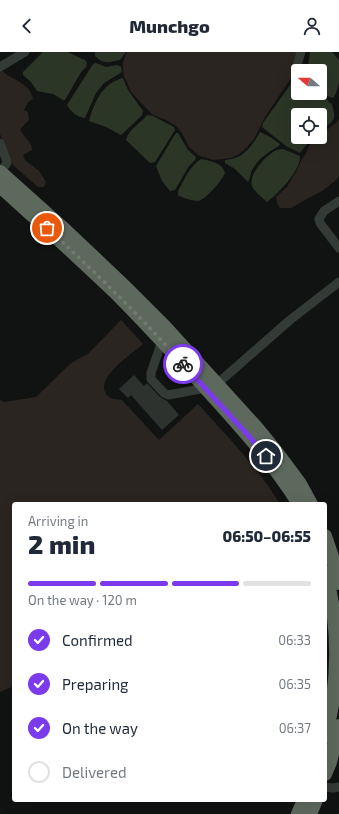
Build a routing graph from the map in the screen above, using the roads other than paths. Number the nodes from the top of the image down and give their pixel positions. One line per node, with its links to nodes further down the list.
1 (25, 52): 4 (street)
2 (301, 52): 3 (street)
3 (297, 64)
4 (0, 67)
5 (0, 143): 6 (street)
6 (0, 172): 12 (highway)
7 (0, 186): 11 (highway)
8 (339, 201): 9 (street)
9 (339, 248)
10 (339, 282): 12 (street)
11 (162, 341): 12 (highway); 12 (street)
12 (211, 386): 13 (highway); 14 (highway)
13 (298, 502)
14 (310, 502)
15 (327, 542): 17 (highway)
16 (327, 580): 19 (highway)
17 (339, 583)
18 (339, 726): 20 (highway)
19 (327, 728)
20 (327, 769)
21 (339, 783): 22 (street)
22 (327, 784)
23 (327, 787): 24 (street)
24 (339, 787)
25 (303, 802): 27 (highway)
26 (315, 802): 28 (highway)
27 (298, 814)
28 (310, 814)

